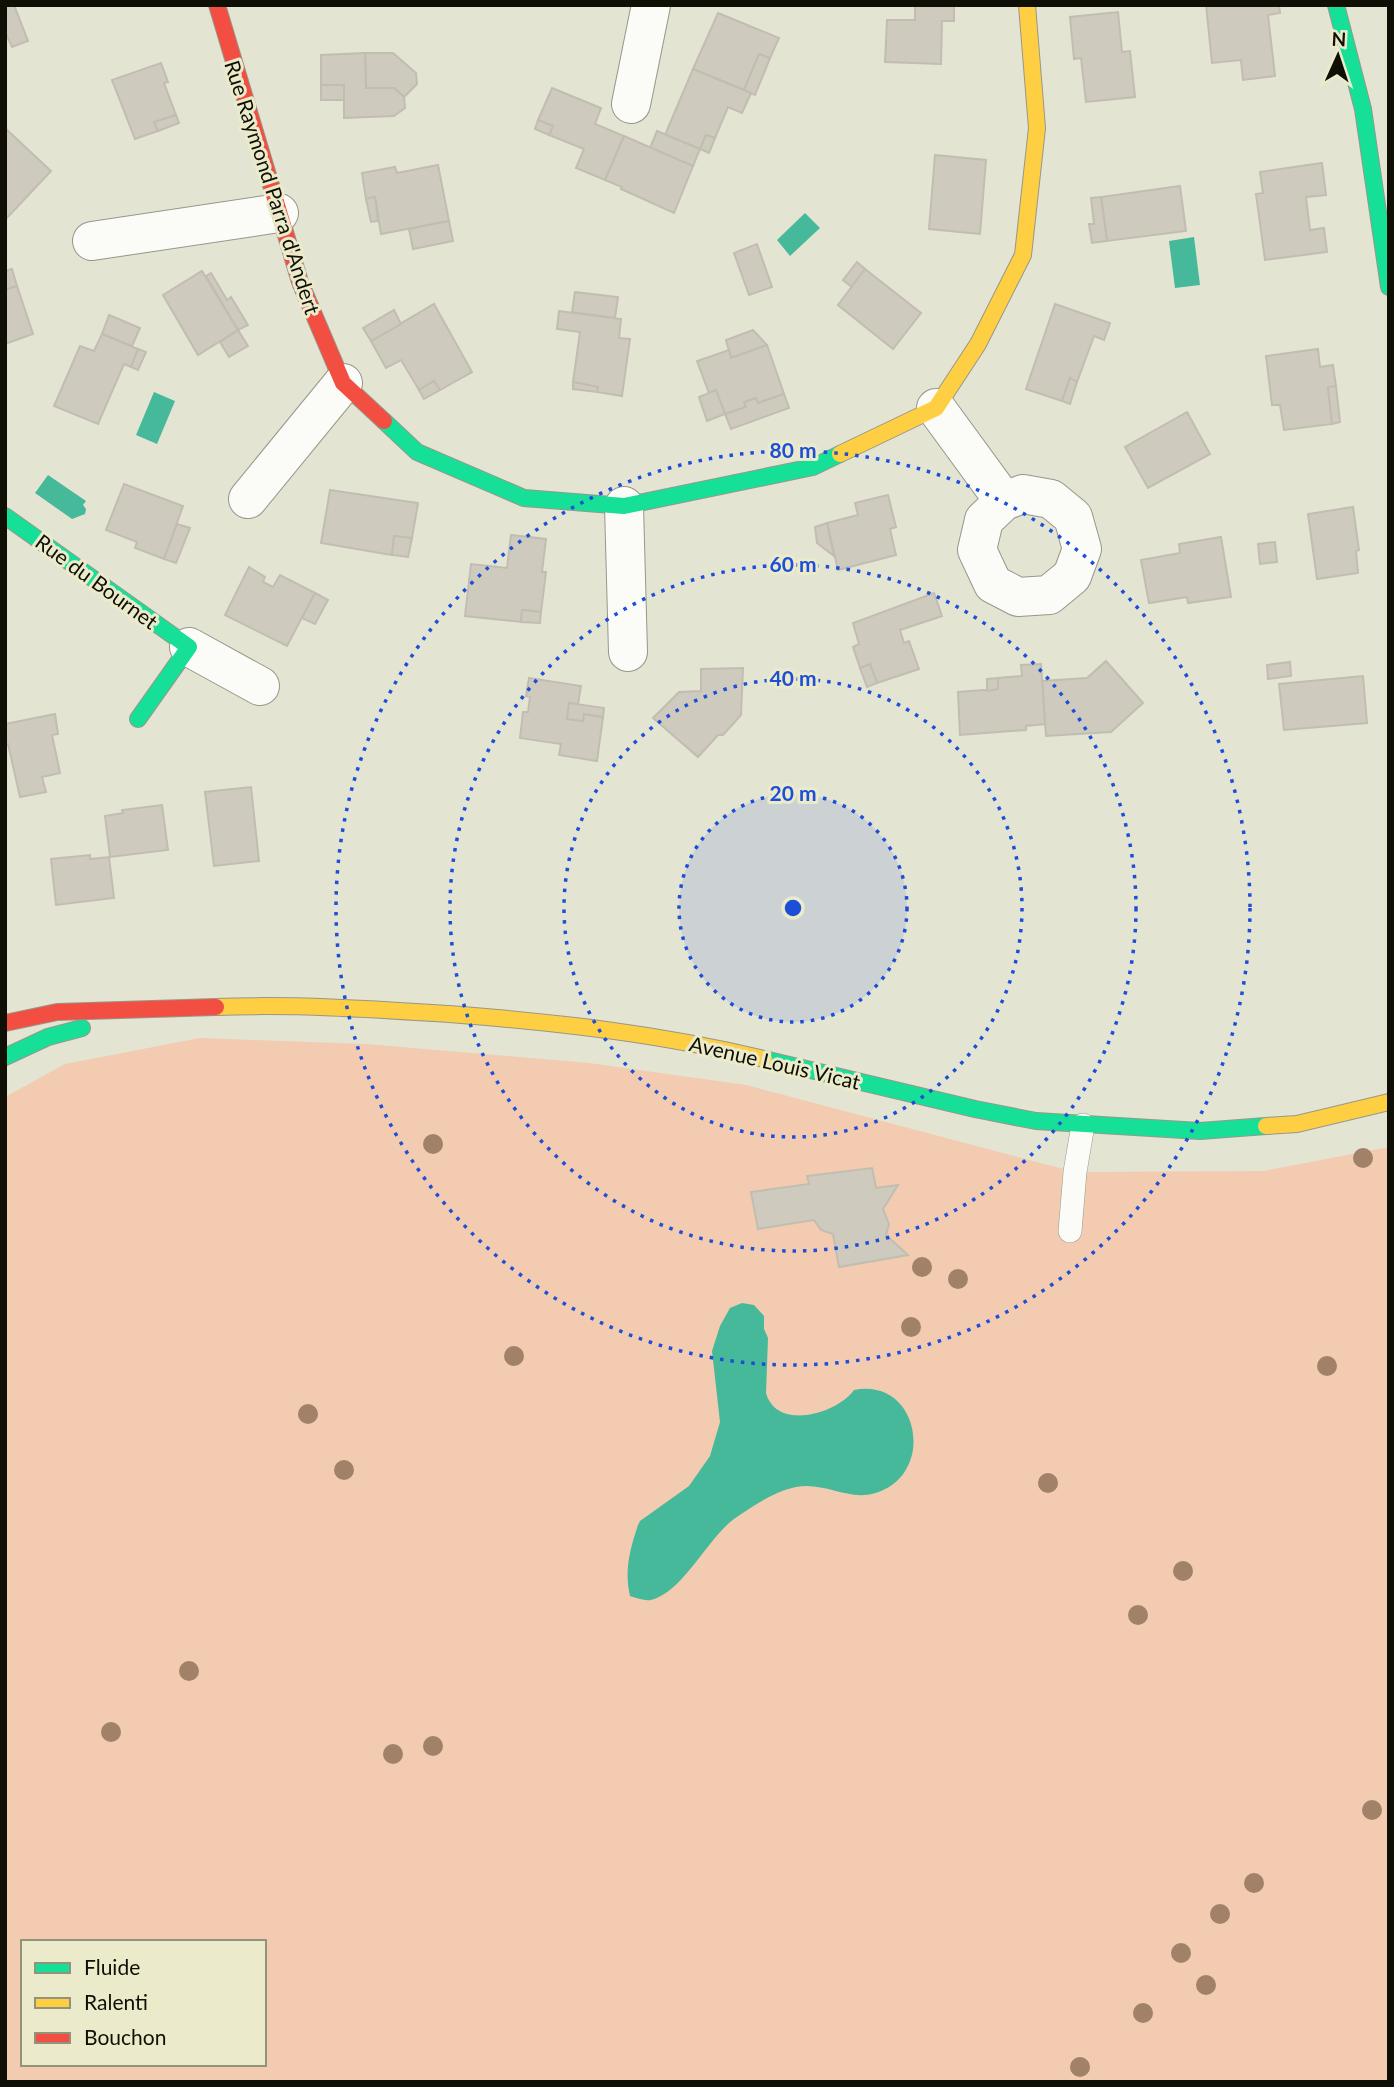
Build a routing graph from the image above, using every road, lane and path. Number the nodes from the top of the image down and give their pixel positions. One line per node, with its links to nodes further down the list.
1 (217, 5): 6 (street, Rue Raymond Parra d'Andert)
2 (651, 5): 5 (street)
3 (1027, 5): 10 (street)
4 (1336, 5): 8 (street)
5 (631, 104)
6 (279, 214): 7 (street); 9 (street, Rue Raymond Parra d'Andert)
7 (92, 241)
8 (1389, 287)
9 (343, 383): 11 (street); 13 (street, Rue Raymond Parra d'Andert)
10 (936, 408): 12 (street); 13 (street, Rue Raymond Parra d'Andert)
11 (248, 499)
12 (1004, 501)
13 (624, 506): 16 (street)
14 (5, 516): 15 (street, Rue du Bournet)
15 (189, 647): 17 (street, Rue du Bournet); 18 (street)
16 (628, 652)
17 (260, 686)
18 (138, 719)
19 (155, 1009): 20 (street, Avenue Louis Vicat); 21 (street, Avenue Louis Vicat); 23 (street, Avenue Louis Vicat)
20 (5, 1023)
21 (5, 1057)
22 (1389, 1102): 23 (street, Avenue Louis Vicat)
23 (1083, 1125): 24 (lane)
24 (1070, 1231)

